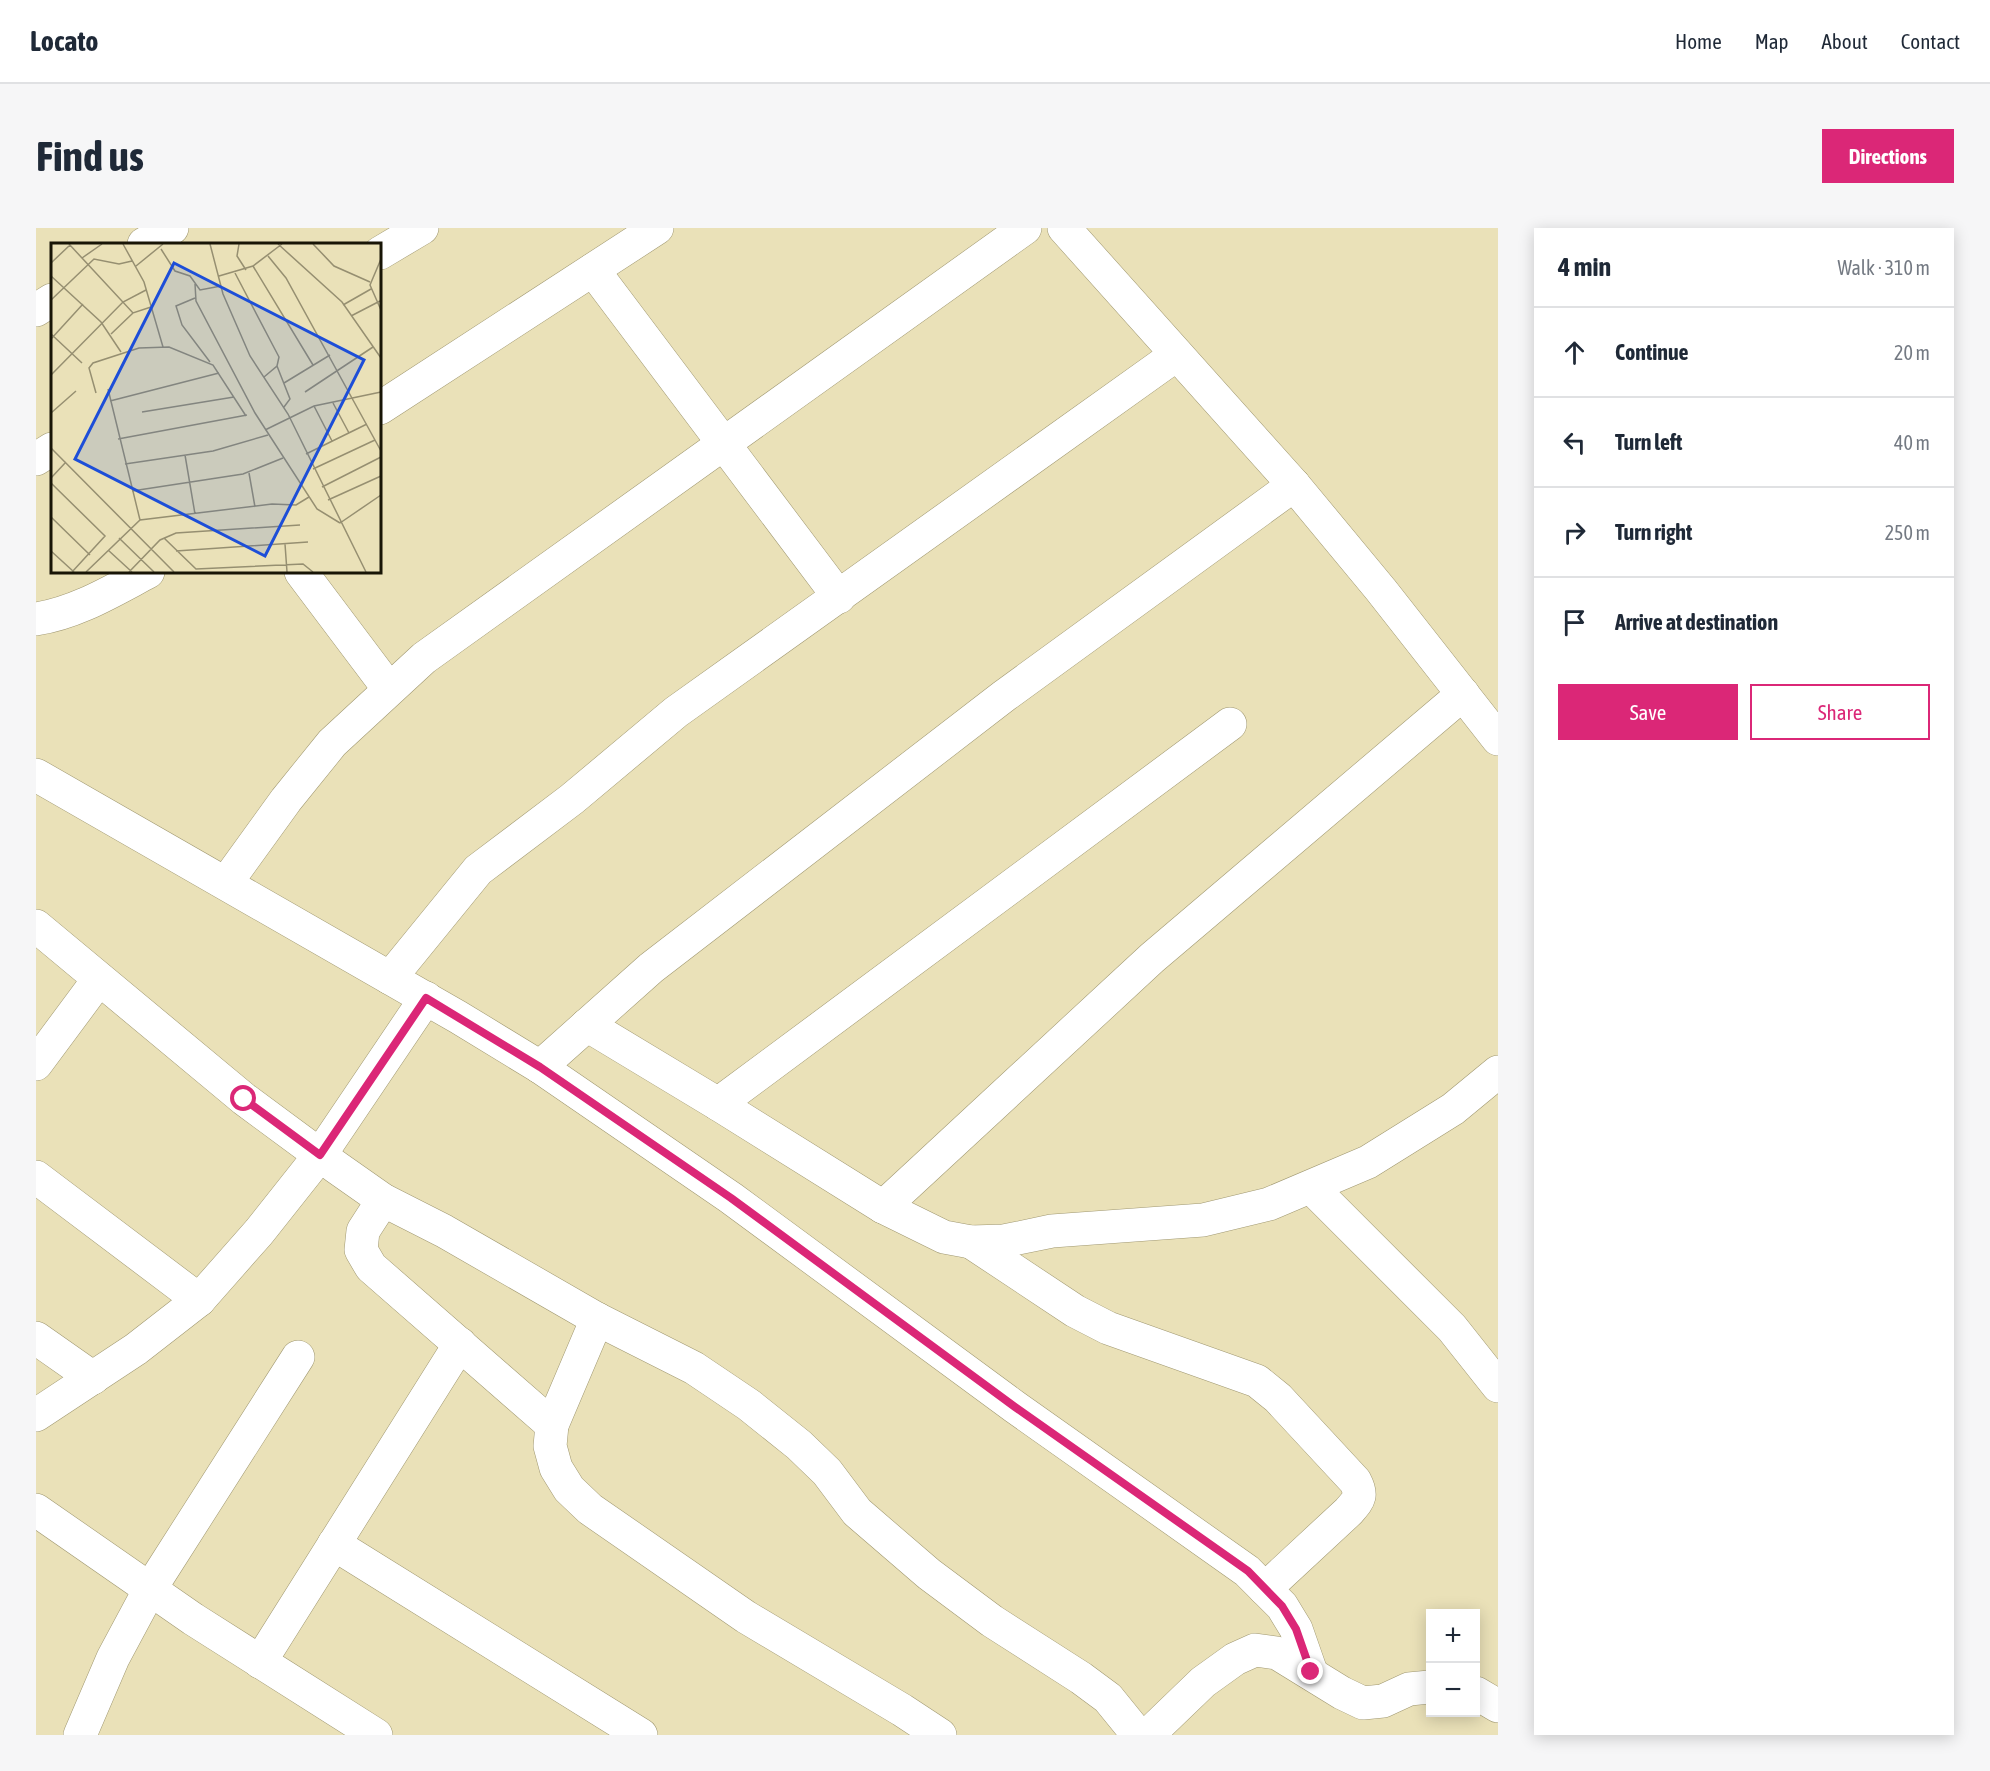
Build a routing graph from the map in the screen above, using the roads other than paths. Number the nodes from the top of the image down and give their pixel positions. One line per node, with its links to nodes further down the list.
1 (172, 228): 6 (street)
2 (422, 228): 7 (street)
3 (657, 228): 8 (street)
4 (1025, 228): 13 (street)
5 (1064, 228): 11 (street)
6 (146, 243)
7 (381, 252)
8 (593, 270): 12 (street); 13 (street)
9 (51, 301): 10 (street)
10 (36, 310)
11 (1176, 355): 16 (street); 19 (street)
12 (381, 407)
13 (724, 445): 19 (street); 21 (street)
14 (51, 450): 15 (street)
15 (36, 459)
16 (1294, 485): 22 (street); 31 (street)
17 (146, 573): 20 (street)
18 (302, 573): 21 (street)
19 (839, 597): 28 (street)
20 (36, 619)
21 (389, 689): 26 (street)
22 (1463, 694): 24 (street); 40 (street)
23 (1230, 724): 35 (street)
24 (1498, 739)
25 (36, 775): 26 (street)
26 (226, 883): 28 (street)
27 (36, 926): 29 (street)
28 (390, 978): 30 (street)
29 (99, 979): 32 (street); 36 (street)
30 (426, 998): 33 (street); 36 (street)
31 (587, 1025): 33 (street); 35 (street)
32 (36, 1064)
33 (540, 1067): 54 (street)
34 (1498, 1072): 38 (street)
35 (718, 1104): 40 (street)
36 (320, 1155): 39 (street); 42 (street)
37 (36, 1177): 42 (street)
38 (1311, 1187): 41 (street); 48 (street)
39 (383, 1200): 43 (street); 45 (street)
40 (883, 1207): 41 (street)
41 (971, 1242): 54 (street)
42 (199, 1300): 47 (street)
43 (597, 1319): 50 (street); 64 (street)
44 (36, 1338): 47 (street)
45 (460, 1344): 50 (street); 52 (street)
46 (298, 1357): 53 (street)
47 (93, 1378): 49 (street)
48 (1498, 1386)
49 (36, 1414)
50 (552, 1425): 63 (street)
51 (36, 1510): 53 (street)
52 (334, 1544): 55 (street); 62 (street)
53 (150, 1589): 55 (street); 60 (street)
54 (1265, 1589): 56 (street)
55 (260, 1662): 61 (street)
56 (1311, 1672): 57 (street); 65 (street)
57 (1426, 1687)
58 (1480, 1695): 59 (street)
59 (1498, 1706)
60 (80, 1735)
61 (376, 1735)
62 (641, 1735)
63 (940, 1735)
64 (1138, 1735)
65 (1148, 1735)

